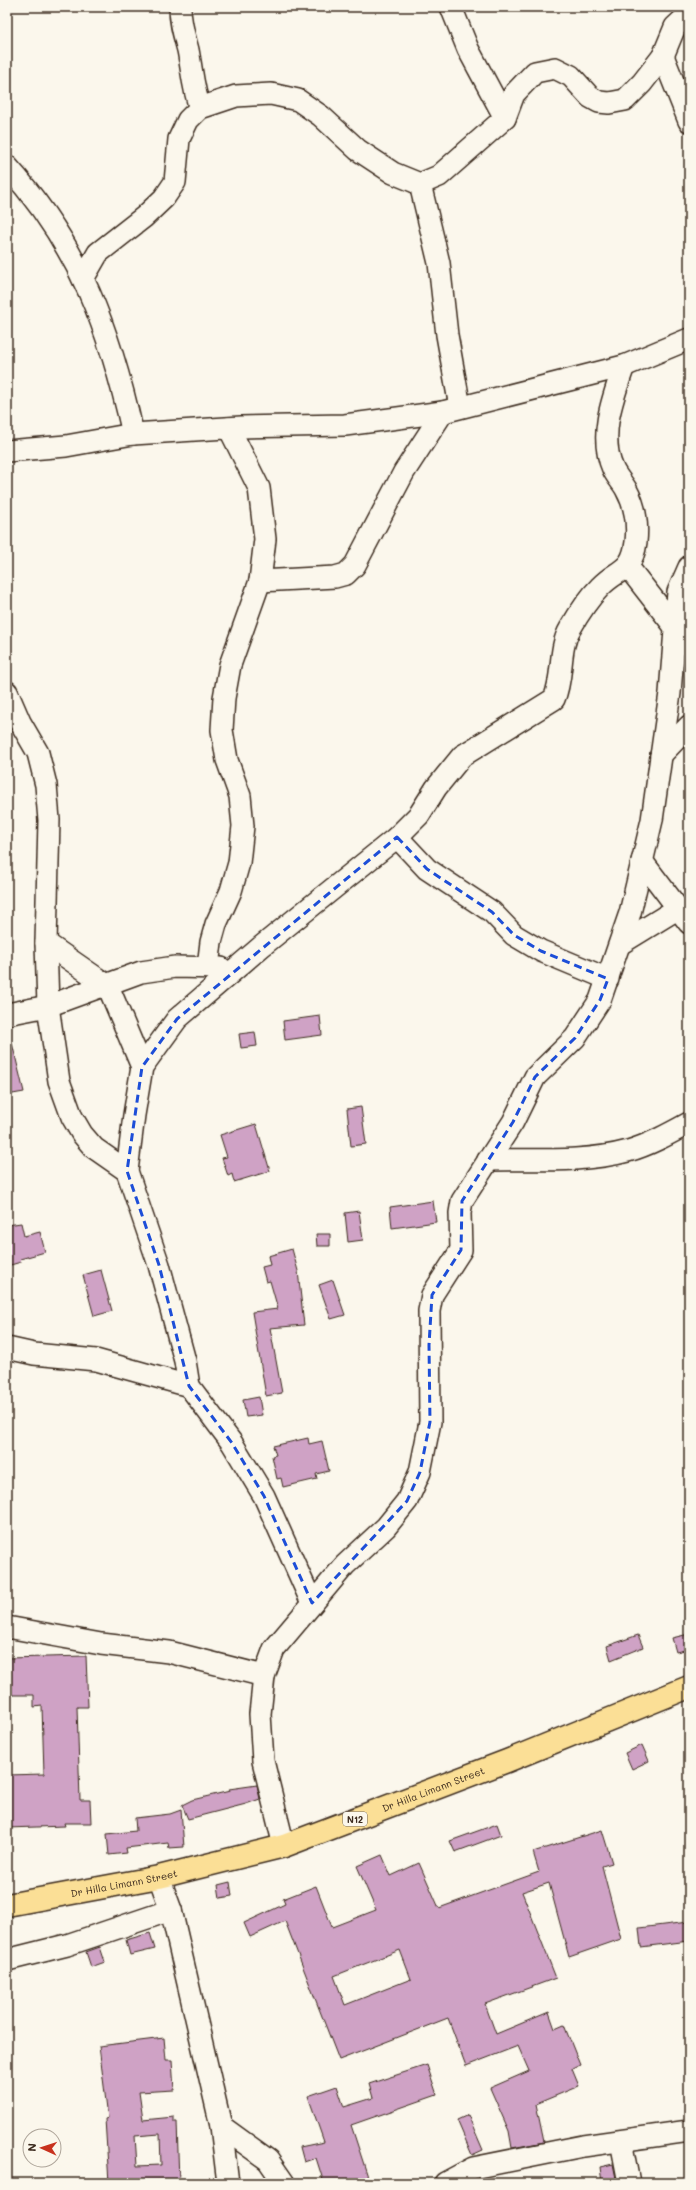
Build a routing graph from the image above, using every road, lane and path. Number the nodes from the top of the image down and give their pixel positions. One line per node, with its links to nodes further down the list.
1 (180, 7): 5 (street)
2 (451, 7): 6 (street)
3 (689, 14): 4 (street)
4 (663, 56): 6 (street); 7 (street)
5 (200, 108): 9 (street); 10 (street)
6 (505, 118): 9 (street)
7 (689, 121)
8 (7, 166): 10 (street)
9 (420, 184): 13 (street)
10 (83, 279): 15 (street)
11 (689, 339): 12 (street)
12 (624, 366): 13 (street); 17 (street)
13 (451, 409): 14 (street); 19 (street)
14 (229, 428): 15 (street); 19 (street)
15 (133, 434): 16 (street)
16 (7, 452)
17 (628, 567): 20 (street); 26 (street)
18 (689, 567): 20 (street)
19 (260, 581): 31 (street)
20 (675, 627): 21 (street); 25 (street)
21 (689, 645)
22 (7, 692): 23 (street)
23 (14, 722): 29 (street)
24 (689, 726): 25 (street)
25 (661, 755): 27 (street)
26 (397, 837): 32 (street); 33 (street)
27 (642, 861): 28 (street); 30 (street)
28 (683, 916): 30 (street)
29 (46, 943): 34 (street); 35 (street)
30 (620, 944): 33 (street)
31 (208, 967): 32 (street); 34 (street)
32 (233, 969): 37 (street)
33 (608, 979): 39 (street)
34 (108, 986): 35 (street); 37 (street)
35 (48, 1006): 36 (street); 40 (street)
36 (7, 1014)
37 (142, 1066): 40 (street)
38 (689, 1123): 39 (street)
39 (488, 1160): 43 (street)
40 (127, 1171): 42 (street)
41 (7, 1348): 42 (street)
42 (189, 1386): 43 (street)
43 (312, 1603): 45 (street)
44 (7, 1627): 45 (street)
45 (264, 1676): 47 (street)
46 (689, 1687): 47 (highway, Dr Hilla Limann Street / N12)
47 (284, 1846): 48 (highway, Dr Hilla Limann Street / N12)
48 (159, 1877): 49 (highway, Dr Hilla Limann Street / N12); 50 (street)
49 (7, 1904)
50 (171, 1910): 51 (street); 52 (street)
51 (7, 1960)
52 (221, 2126): 55 (street); 56 (street)
53 (689, 2131): 54 (street)
54 (621, 2141): 57 (street); 58 (street)
55 (228, 2183)
56 (284, 2183)
57 (445, 2183)
58 (629, 2183)

